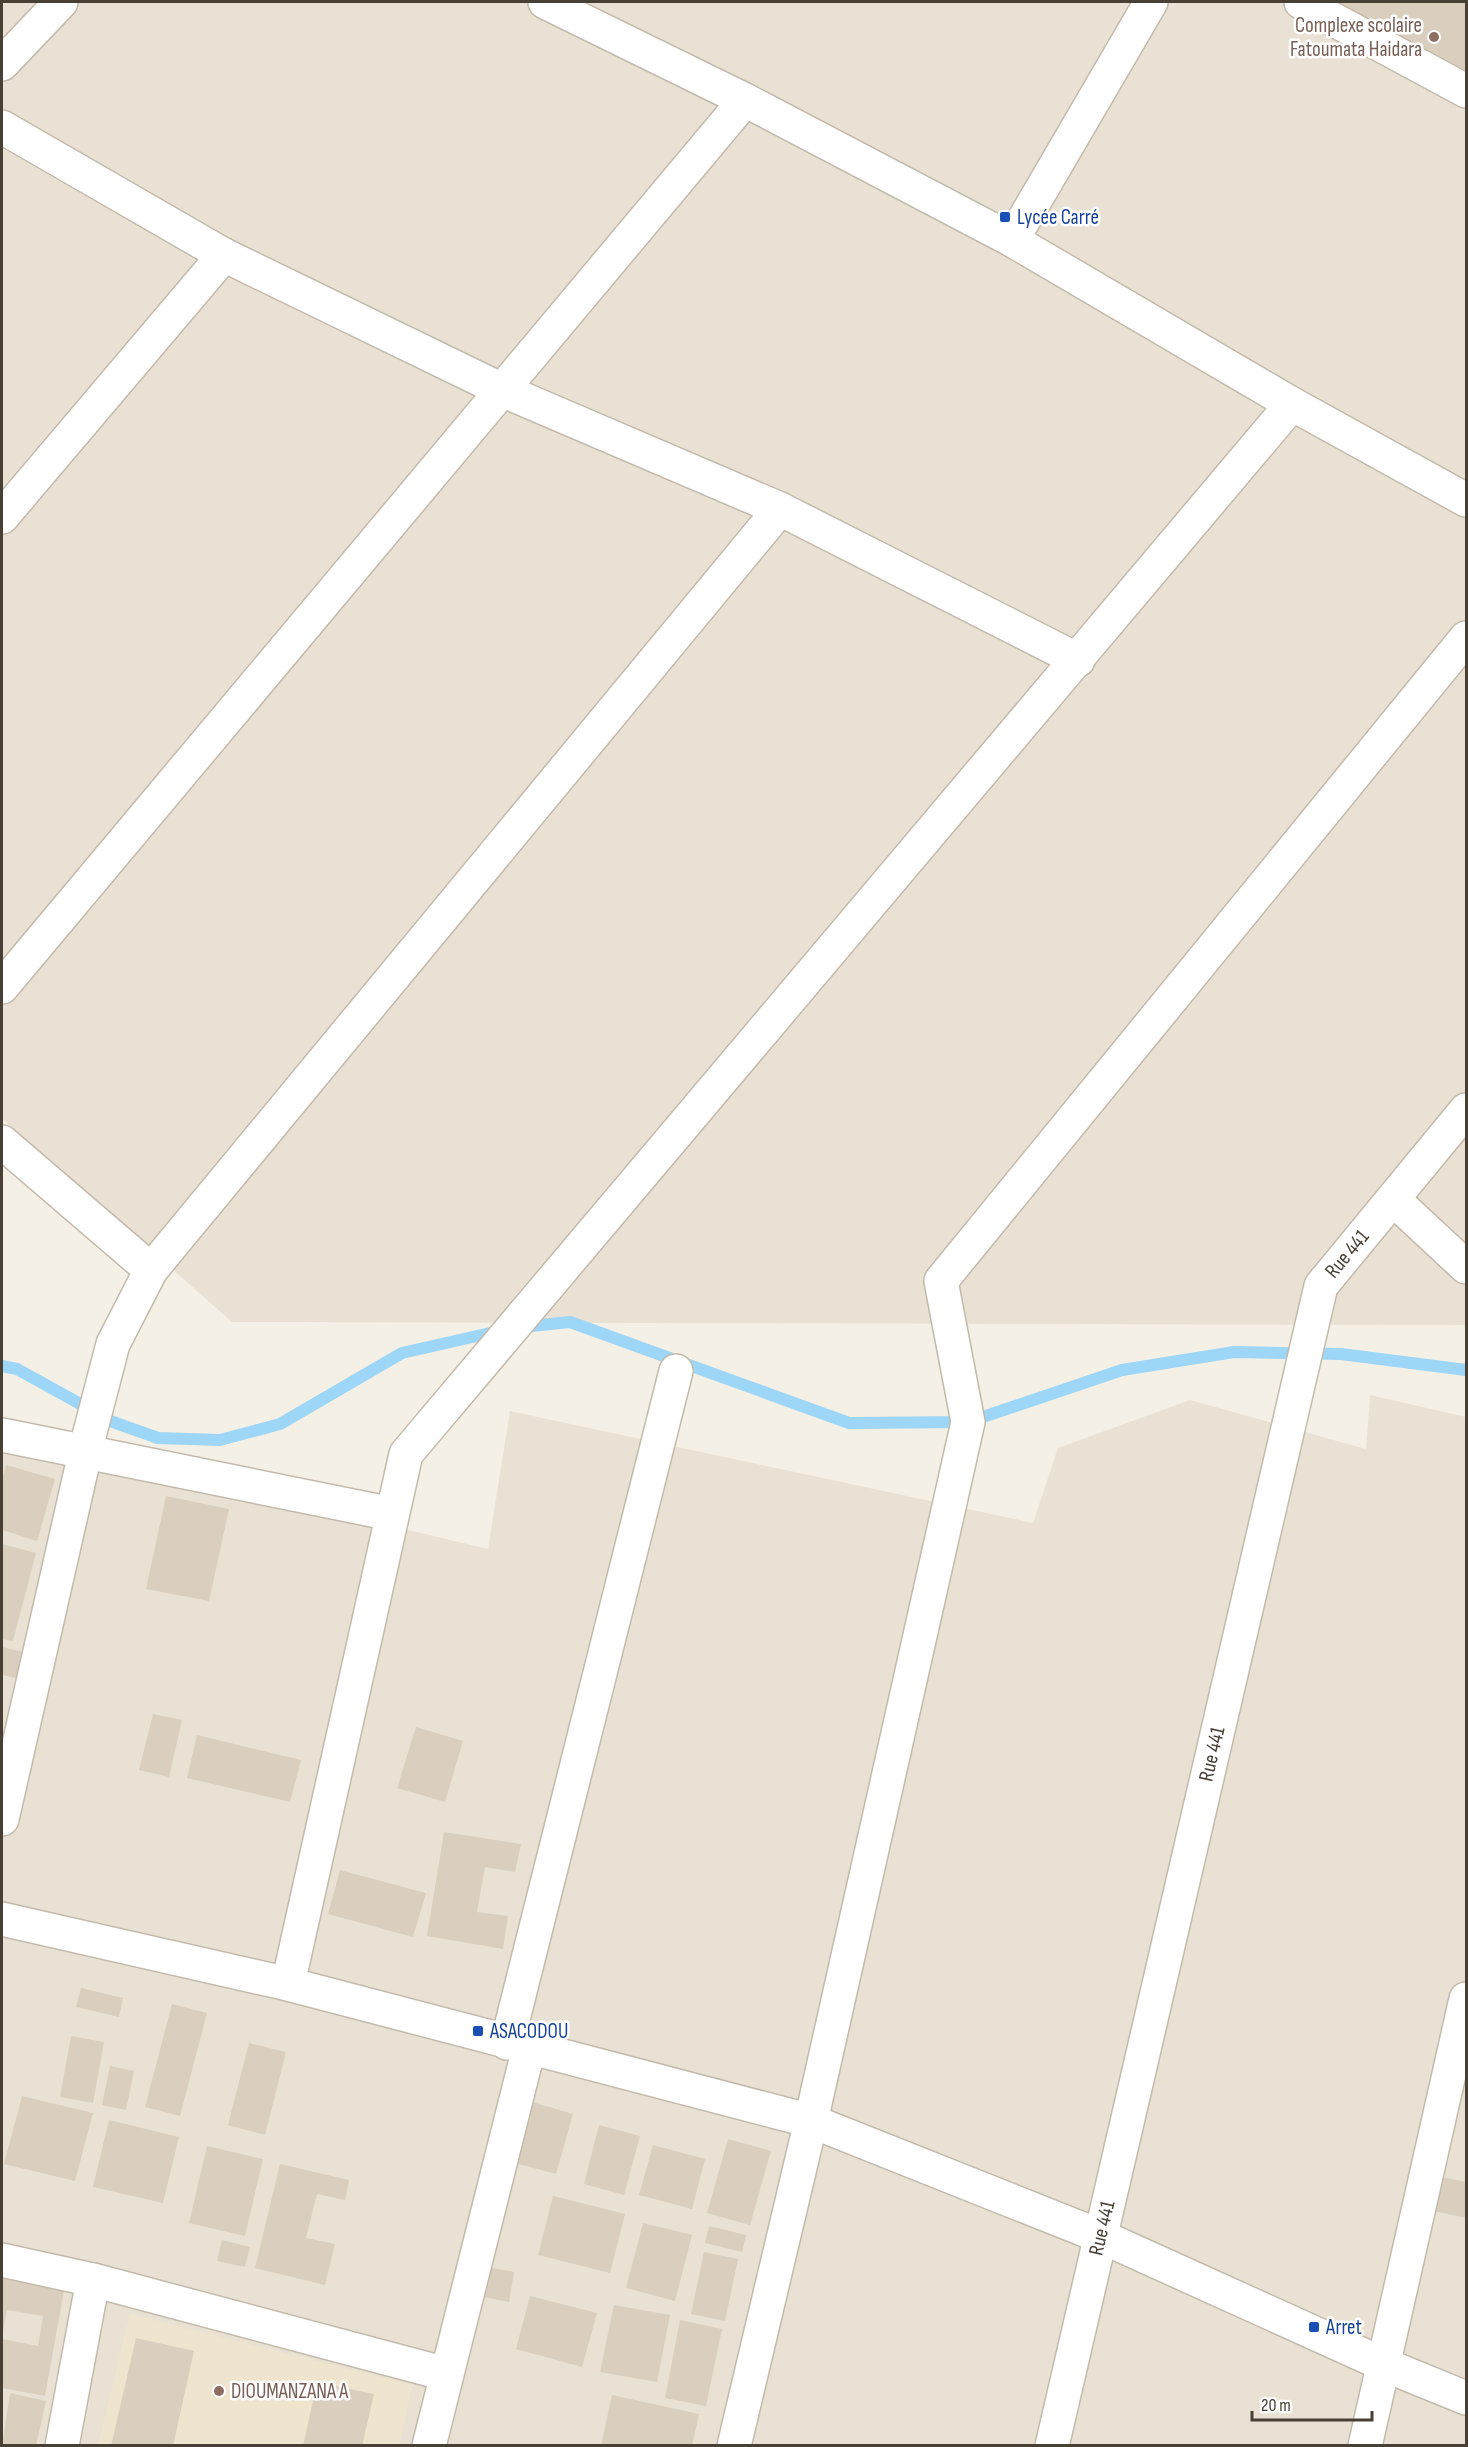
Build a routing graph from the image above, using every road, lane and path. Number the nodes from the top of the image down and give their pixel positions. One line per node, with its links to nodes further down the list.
1 (62, 2): 5 (street)
2 (545, 2): 7 (street)
3 (1151, 2): 9 (street)
4 (1301, 2): 6 (street)
5 (2, 64)
6 (1467, 91)
7 (745, 100): 9 (street); 11 (street)
8 (2, 127): 10 (street)
9 (1012, 240): 12 (street)
10 (224, 255): 11 (street); 15 (street)
11 (502, 390): 14 (street); 18 (street)
12 (1292, 404): 13 (street); 17 (street)
13 (1467, 500)
14 (780, 509): 17 (street); 23 (street)
15 (2, 517)
16 (1467, 638): 33 (street)
17 (1078, 660): 27 (street)
18 (2, 987)
19 (1467, 1110): 21 (street, Rue 441)
20 (2, 1142): 23 (street)
21 (1393, 1199): 22 (street); 34 (street, Rue 441)
22 (1467, 1267)
23 (151, 1270): 26 (street)
24 (676, 1371): 32 (street)
25 (2, 1435): 26 (street)
26 (86, 1446): 27 (street); 28 (street)
27 (392, 1514): 30 (street)
28 (2, 1819)
29 (2, 1919): 30 (street)
30 (288, 1984): 32 (street)
31 (1467, 1999): 37 (street)
32 (518, 2045): 33 (street); 38 (street)
33 (811, 2121): 34 (street); 42 (street)
34 (1100, 2236): 37 (street); 43 (street, Rue 441)
35 (2, 2260): 36 (street)
36 (93, 2280): 38 (street); 40 (street)
37 (1385, 2365): 39 (street); 44 (street)
38 (446, 2374): 41 (street)
39 (1467, 2398)
40 (62, 2445)
41 (429, 2445)
42 (734, 2445)
43 (1052, 2445)
44 (1365, 2445)

